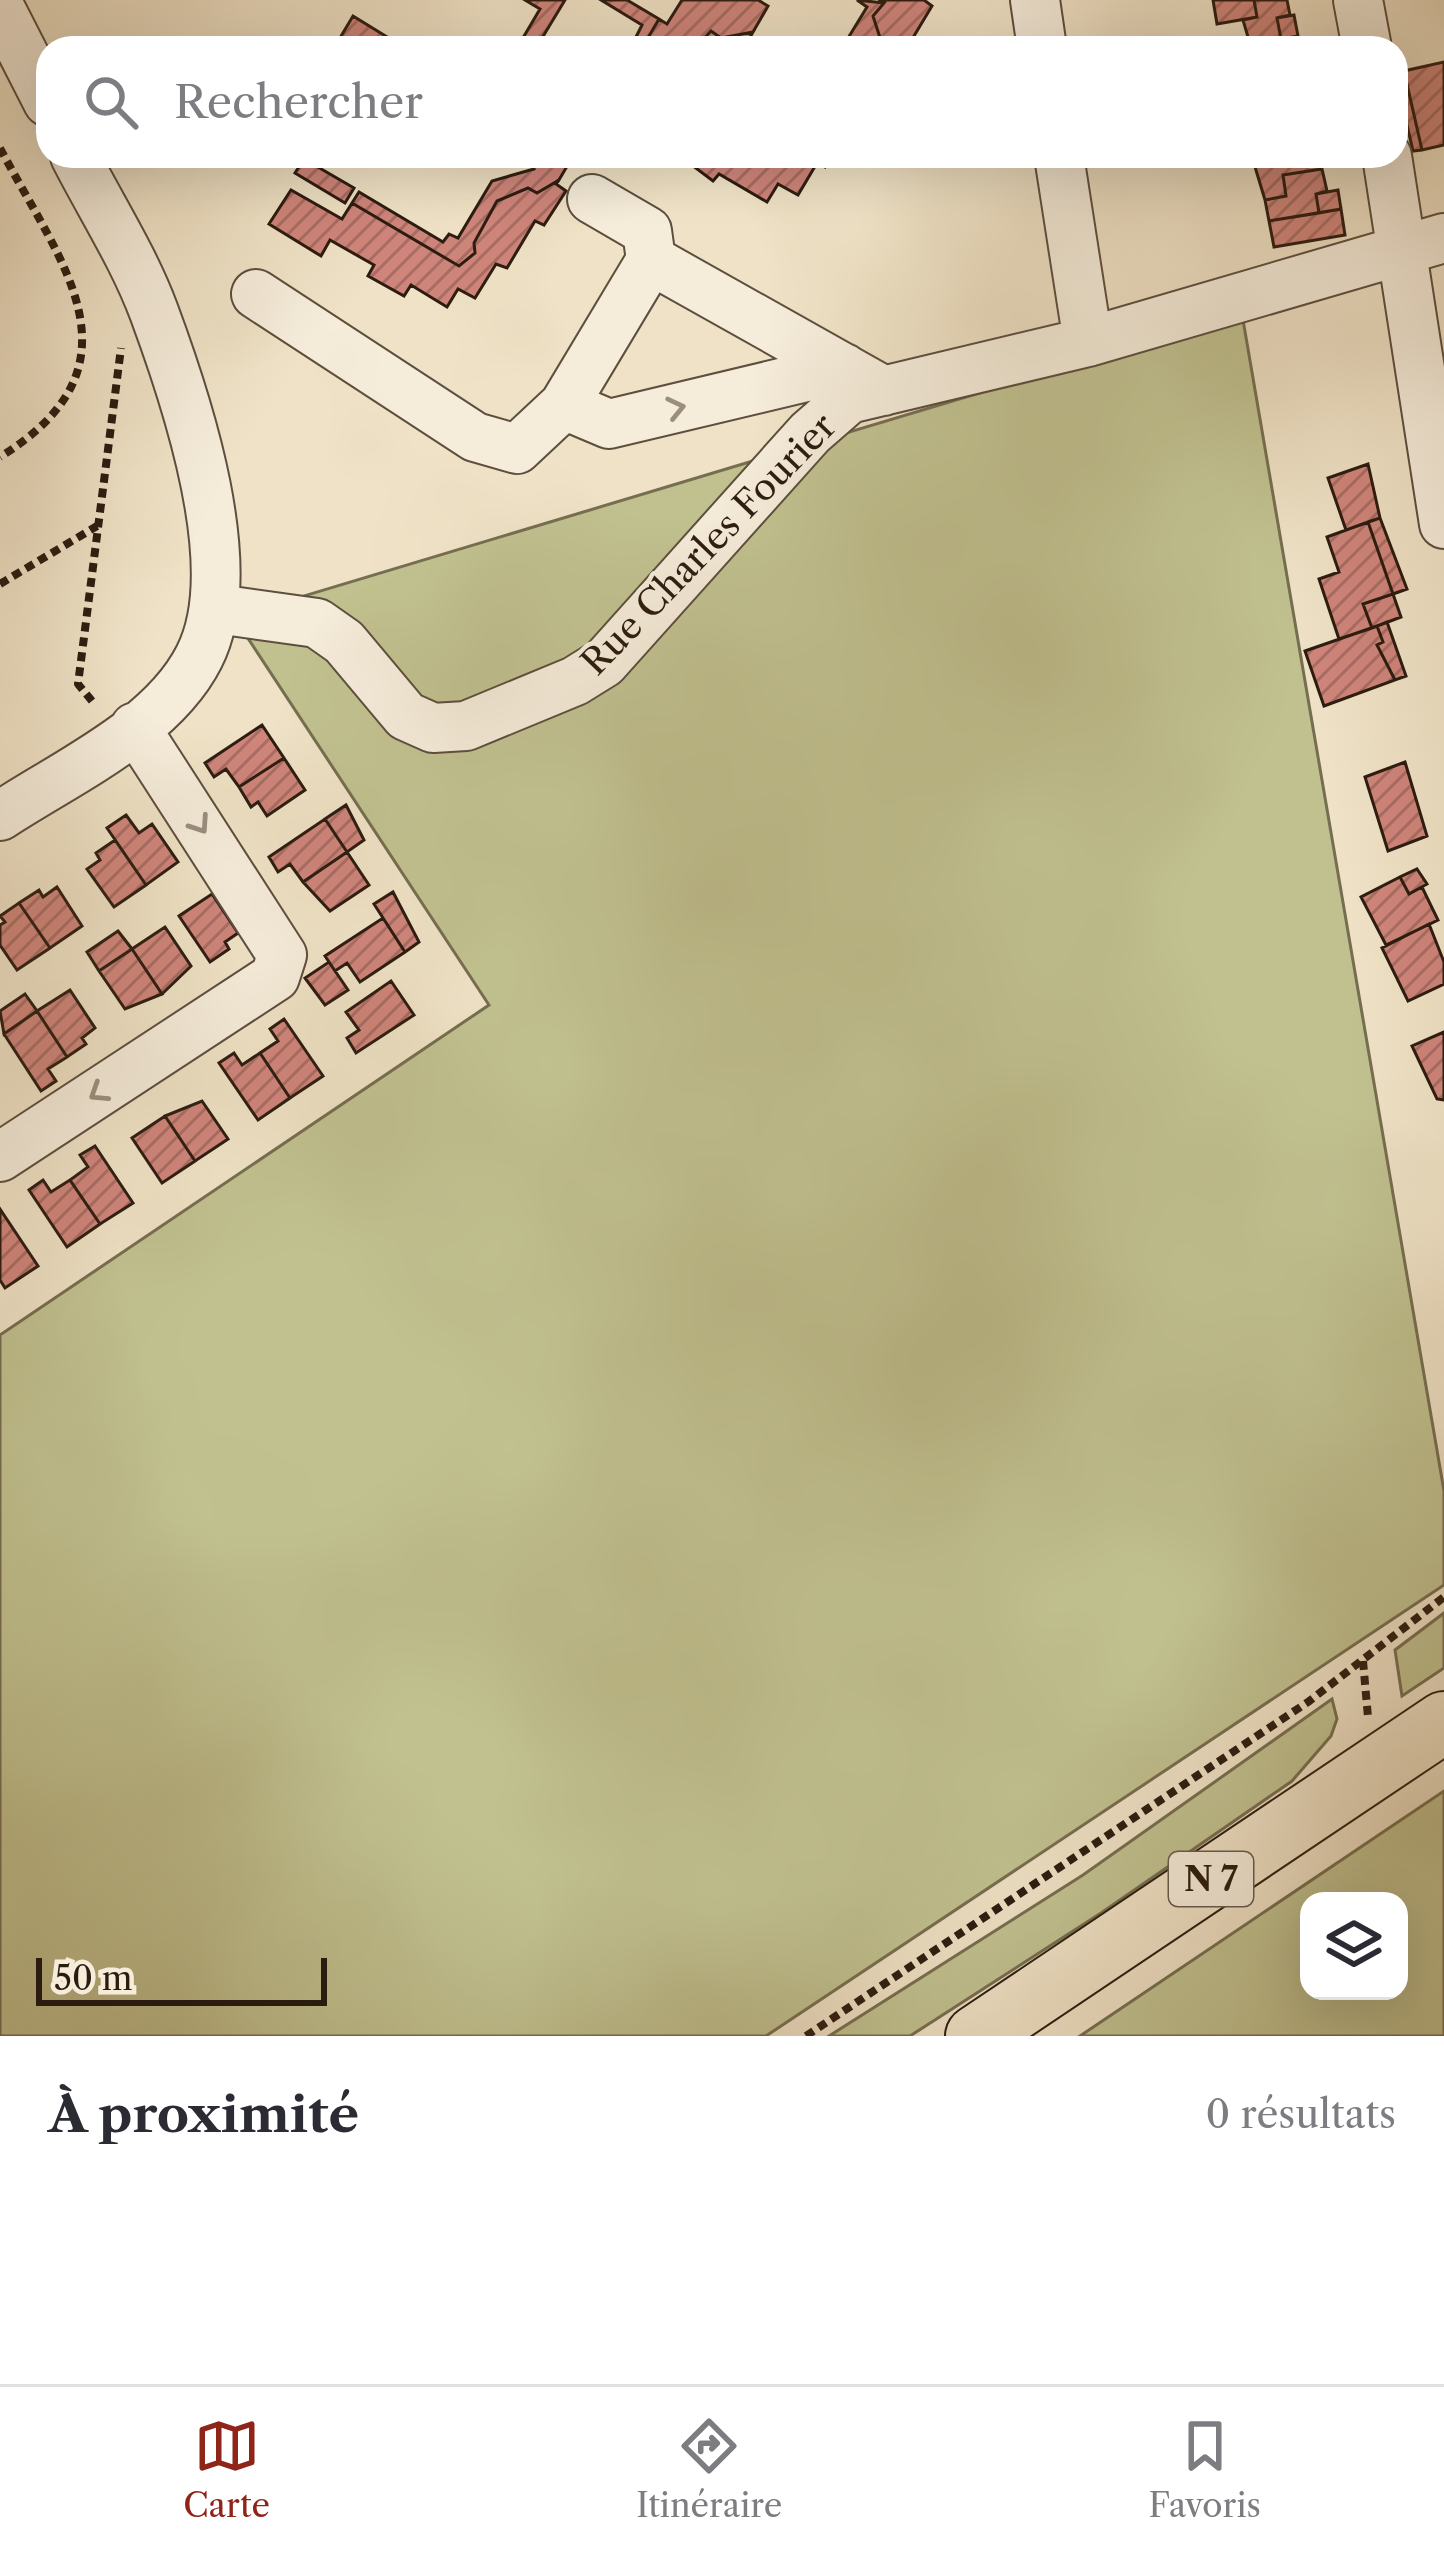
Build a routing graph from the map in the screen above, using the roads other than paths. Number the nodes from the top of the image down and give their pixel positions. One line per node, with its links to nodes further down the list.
1 (1035, 0): 4 (street)
2 (1358, 0): 5 (street)
3 (0, 8): 6 (street)
4 (1040, 36)
5 (1365, 36)
6 (36, 78)
7 (81, 168): 18 (street)
8 (1061, 168): 14 (street)
9 (1392, 168): 11 (street)
10 (592, 199): 12 (street)
11 (1425, 245): 14 (street, Rue Charles Fourier); 17 (street)
12 (651, 260): 15 (street); 16 (street)
13 (256, 294): 16 (street)
14 (1088, 342): 15 (street, Rue Charles Fourier)
15 (864, 380): 16 (street, one-way to 15); 18 (street, Rue Charles Fourier)
16 (564, 406)
17 (1444, 524)
18 (217, 609): 19 (street)
19 (135, 727): 20 (street); 21 (street, one-way to 21)
20 (0, 816)
21 (0, 1157)
22 (1444, 1722): 23 (main road, N 7)
23 (976, 2036)

